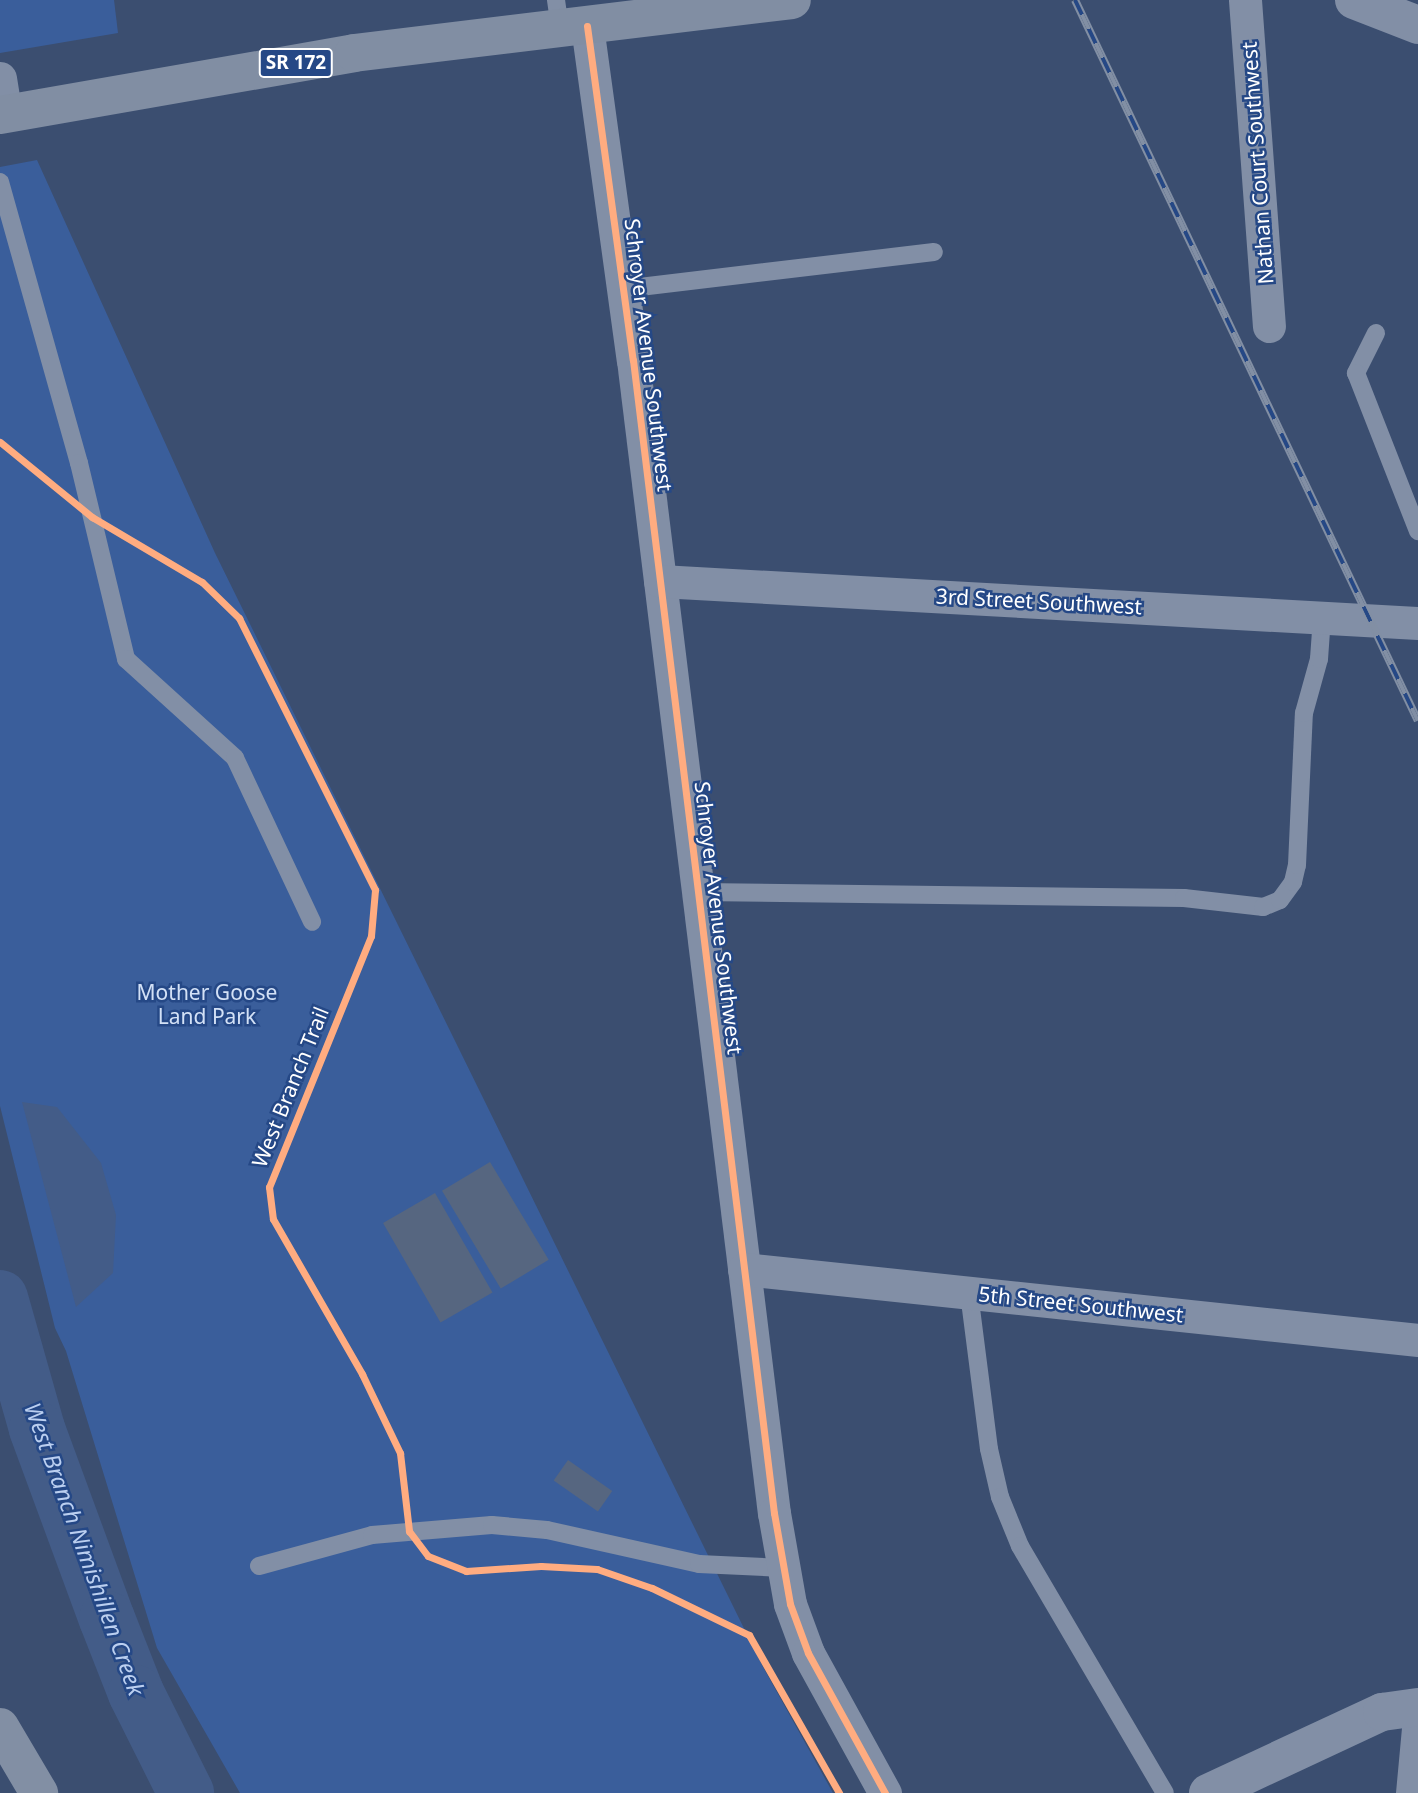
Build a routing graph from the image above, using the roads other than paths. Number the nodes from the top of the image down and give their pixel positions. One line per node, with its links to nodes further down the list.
1 (792, 0): 4 (main road, SR 172)
2 (1245, 0): 10 (street, Nathan Court Southwest)
3 (1354, 0): 5 (street)
4 (568, 18): 6 (main road, SR 172); 9 (street, Schroyer Avenue Southwest)
5 (1418, 25)
6 (2, 102)
7 (0, 182): 17 (lane)
8 (934, 252): 9 (lane)
9 (623, 289): 13 (street, Schroyer Avenue Southwest)
10 (1269, 326)
11 (1376, 333): 12 (lane)
12 (1418, 531)
13 (660, 581): 14 (street, 3rd Street Southwest); 16 (street, Schroyer Avenue Southwest)
14 (1322, 617): 15 (street, 3rd Street Southwest); 16 (lane)
15 (1418, 623)
16 (698, 892): 18 (street, Schroyer Avenue Southwest)
17 (312, 922)
18 (744, 1269): 19 (street, 5th Street Southwest); 22 (street, Schroyer Avenue Southwest)
19 (969, 1293): 20 (street, 5th Street Southwest); 28 (lane)
20 (1418, 1340)
21 (259, 1566): 22 (lane)
22 (784, 1567): 27 (street, Schroyer Avenue Southwest)
23 (1418, 1707): 29 (street)
24 (0, 1727): 26 (highway)
25 (1418, 1728): 30 (street)
26 (39, 1793)
27 (885, 1793)
28 (1165, 1793)
29 (1208, 1793)
30 (1412, 1793)

